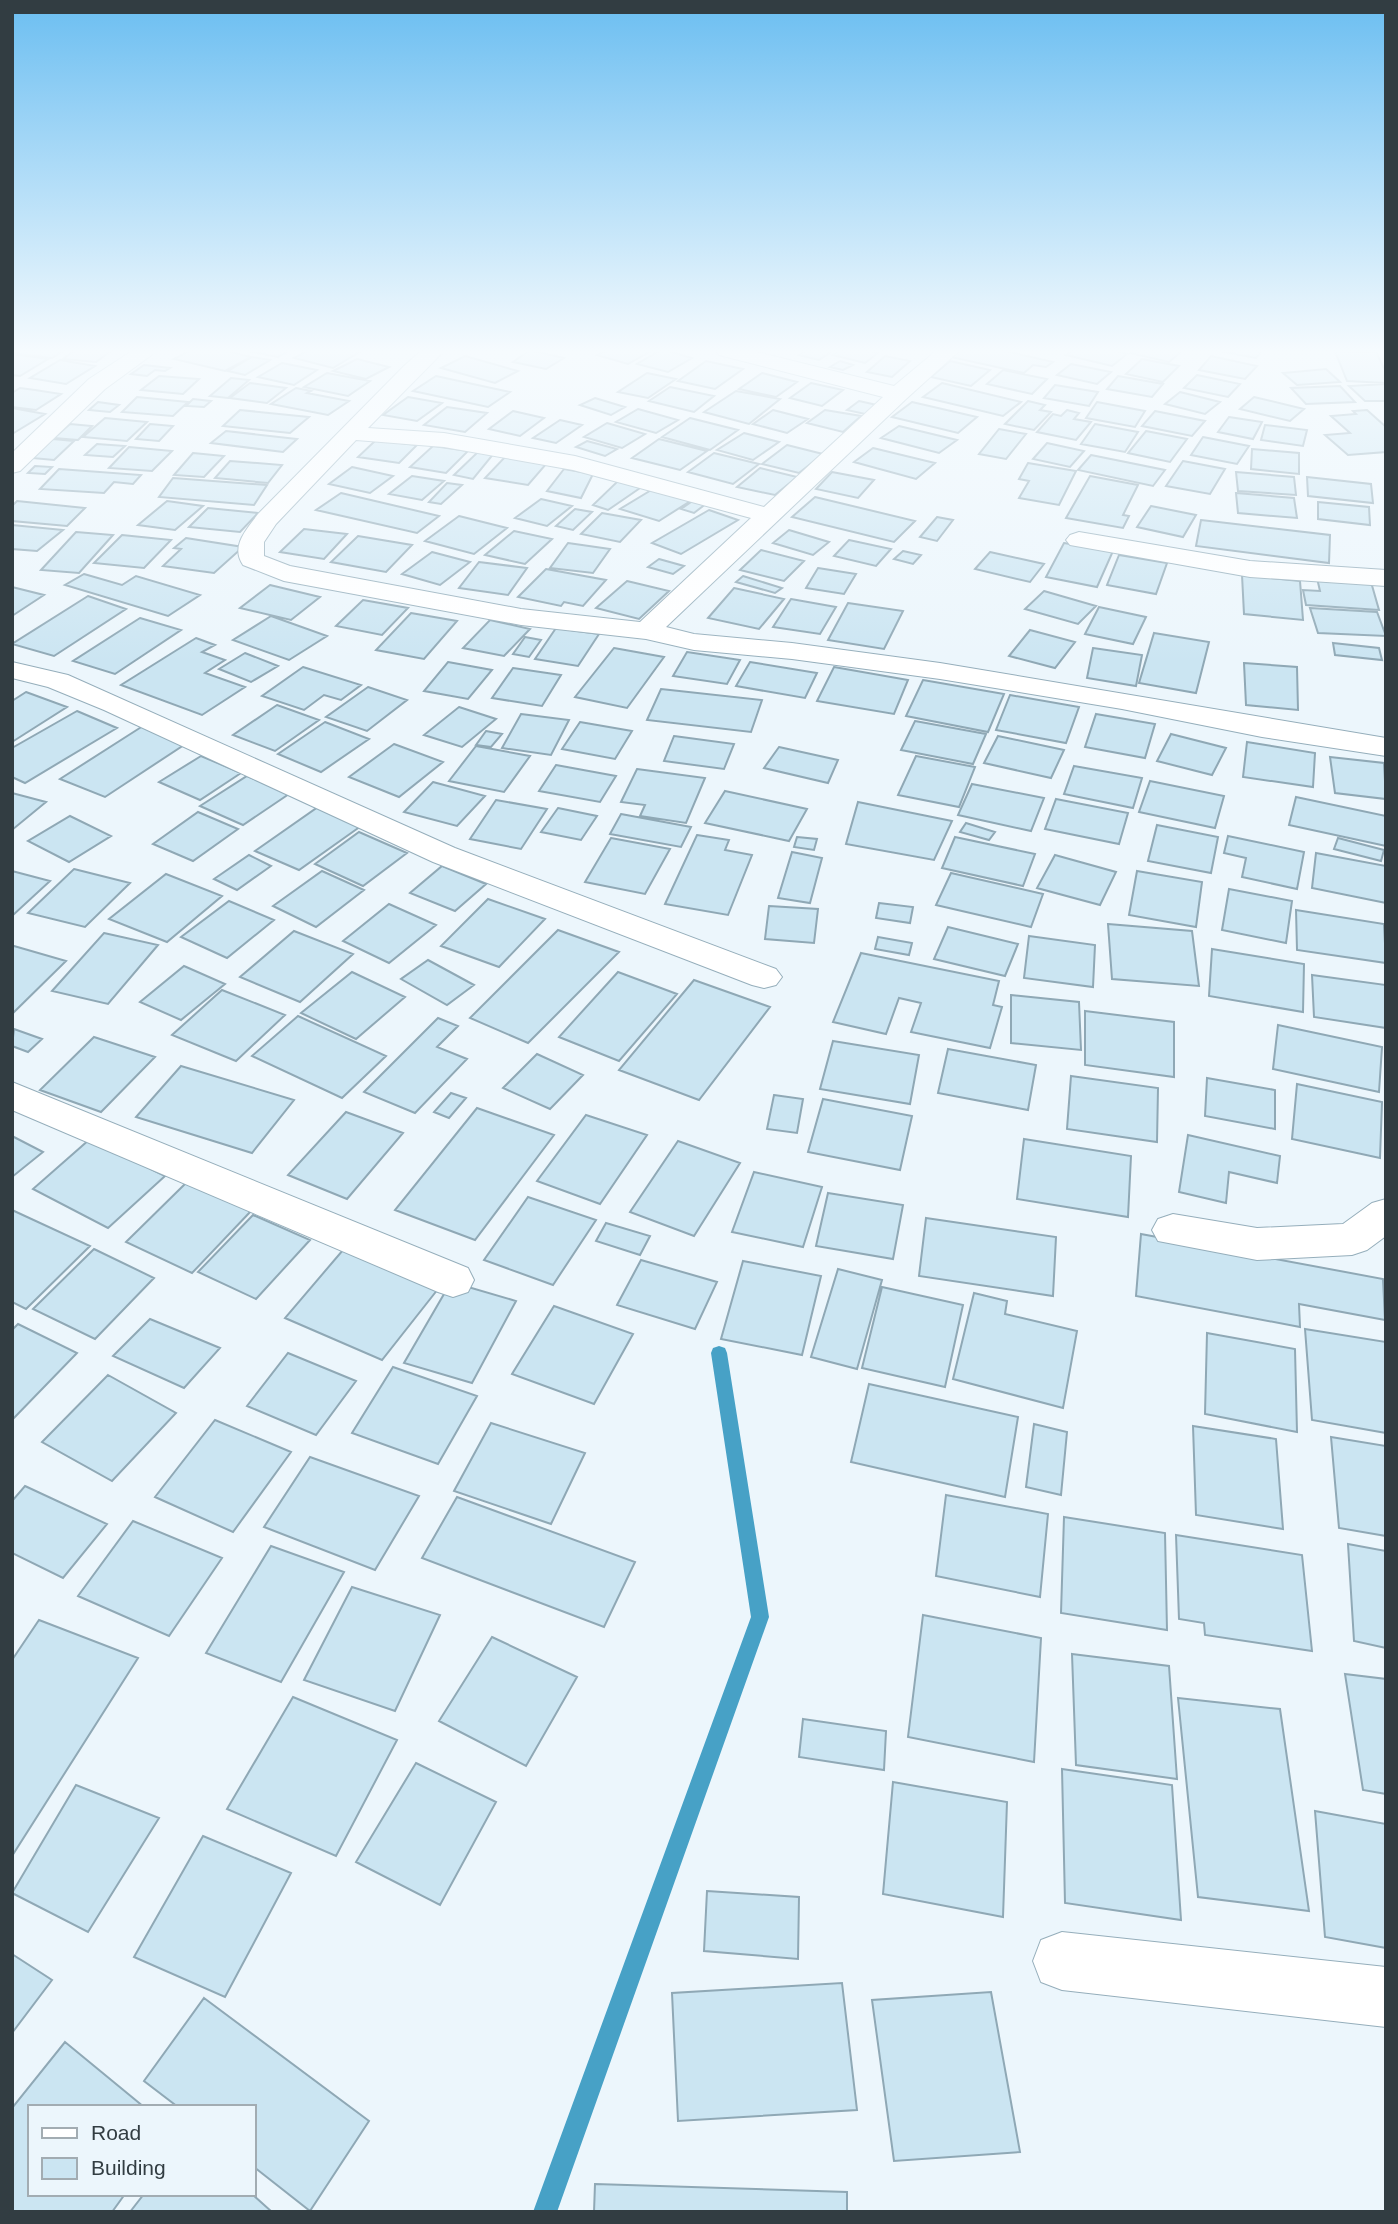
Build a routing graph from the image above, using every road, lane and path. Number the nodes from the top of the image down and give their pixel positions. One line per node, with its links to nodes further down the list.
1 (329, 455): 7 (street)
2 (528, 455): 4 (street)
3 (832, 455): 4 (street)
4 (770, 516): 7 (street)
5 (1079, 540): 6 (street)
6 (1386, 578)
7 (646, 631): 9 (street)
8 (12, 670): 10 (street)
9 (1386, 747)
10 (764, 977)
11 (12, 1095): 14 (street)
12 (1386, 1214): 13 (street)
13 (1174, 1230)
14 (453, 1280)
15 (1062, 1961): 16 (street)
16 (1386, 1997)

